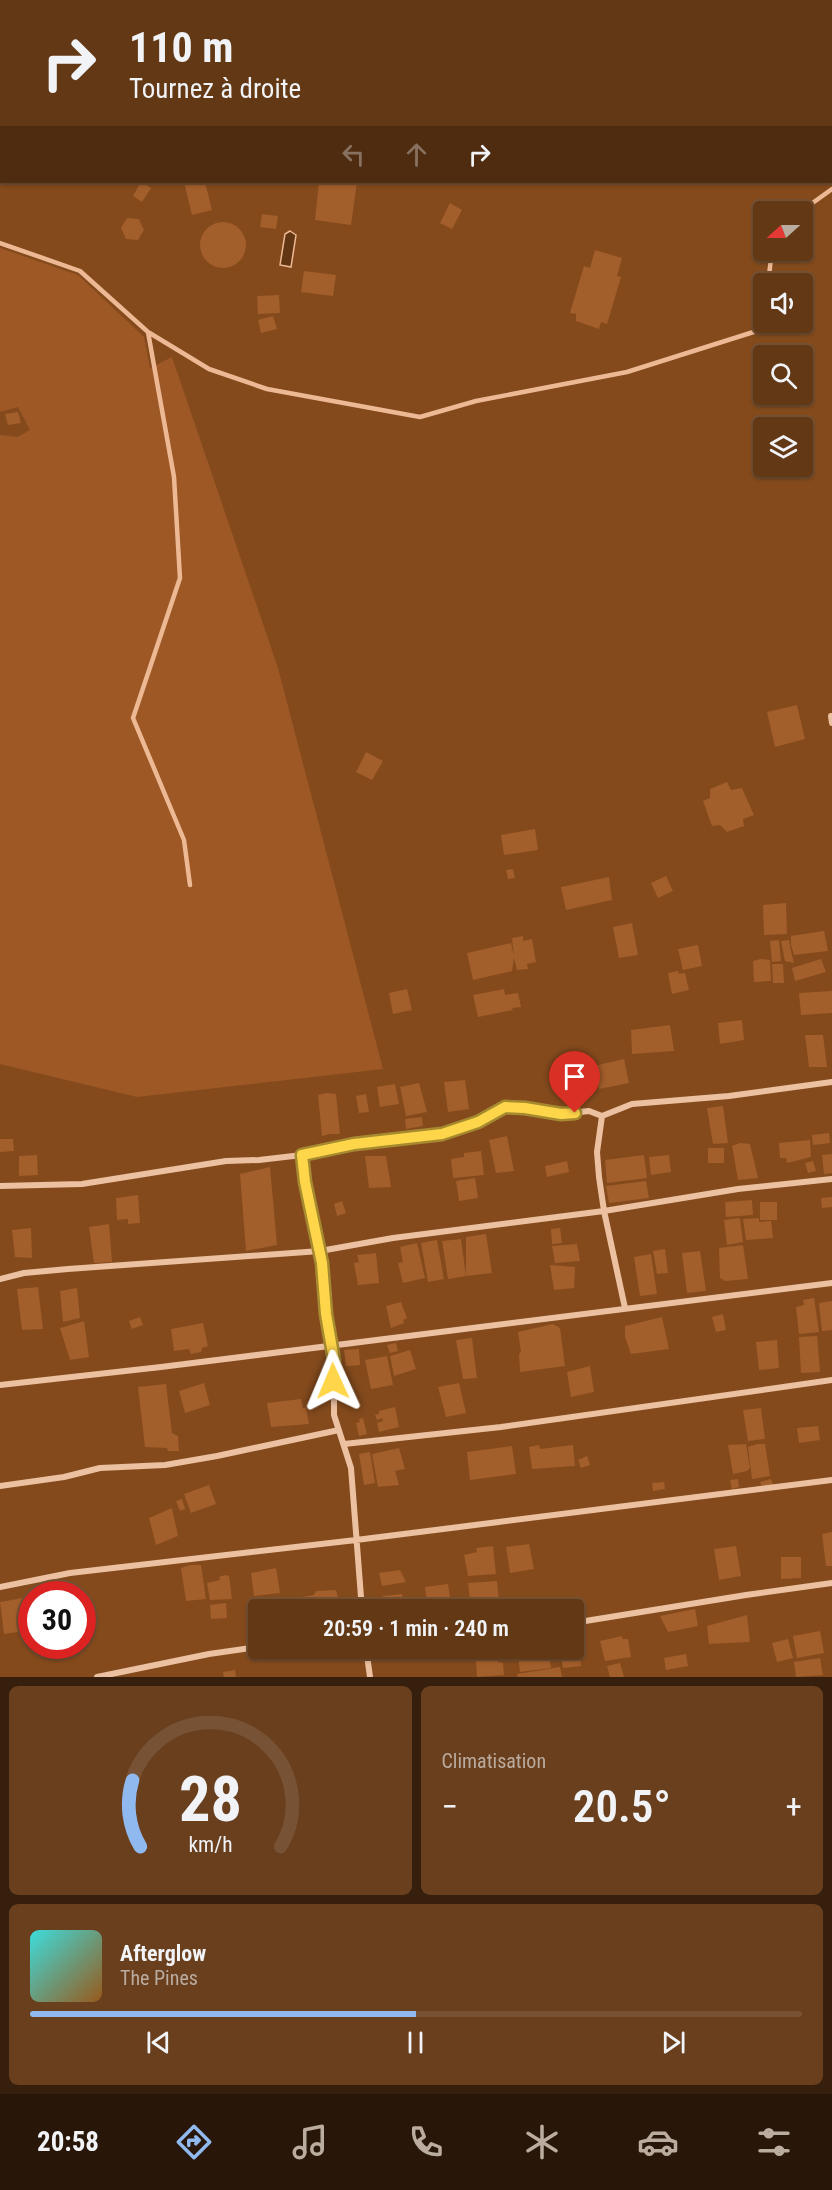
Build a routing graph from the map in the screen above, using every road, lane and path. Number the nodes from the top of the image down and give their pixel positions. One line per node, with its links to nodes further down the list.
1 (831, 716): 2 (street)
2 (832, 723)
3 (832, 1082): 4 (street)
4 (602, 1116): 5 (street); 8 (street)
5 (302, 1155): 7 (street); 9 (street)
6 (832, 1179): 8 (street)
7 (0, 1186)
8 (604, 1211): 9 (street); 12 (street)
9 (320, 1251): 10 (street); 13 (street)
10 (0, 1279)
11 (832, 1282): 12 (street)
12 (625, 1308): 13 (street)
13 (332, 1345): 15 (street); 16 (street)
14 (832, 1380): 17 (street)
15 (0, 1385)
16 (339, 1430): 17 (street); 19 (street)
17 (344, 1444): 20 (street)
18 (832, 1480): 20 (street)
19 (0, 1486)
20 (356, 1540): 22 (street); 23 (street)
21 (832, 1583): 24 (street)
22 (0, 1587)
23 (361, 1599)
24 (584, 1621)
25 (248, 1648): 27 (street)
26 (367, 1659): 28 (street)
27 (97, 1677)
28 (370, 1677)

